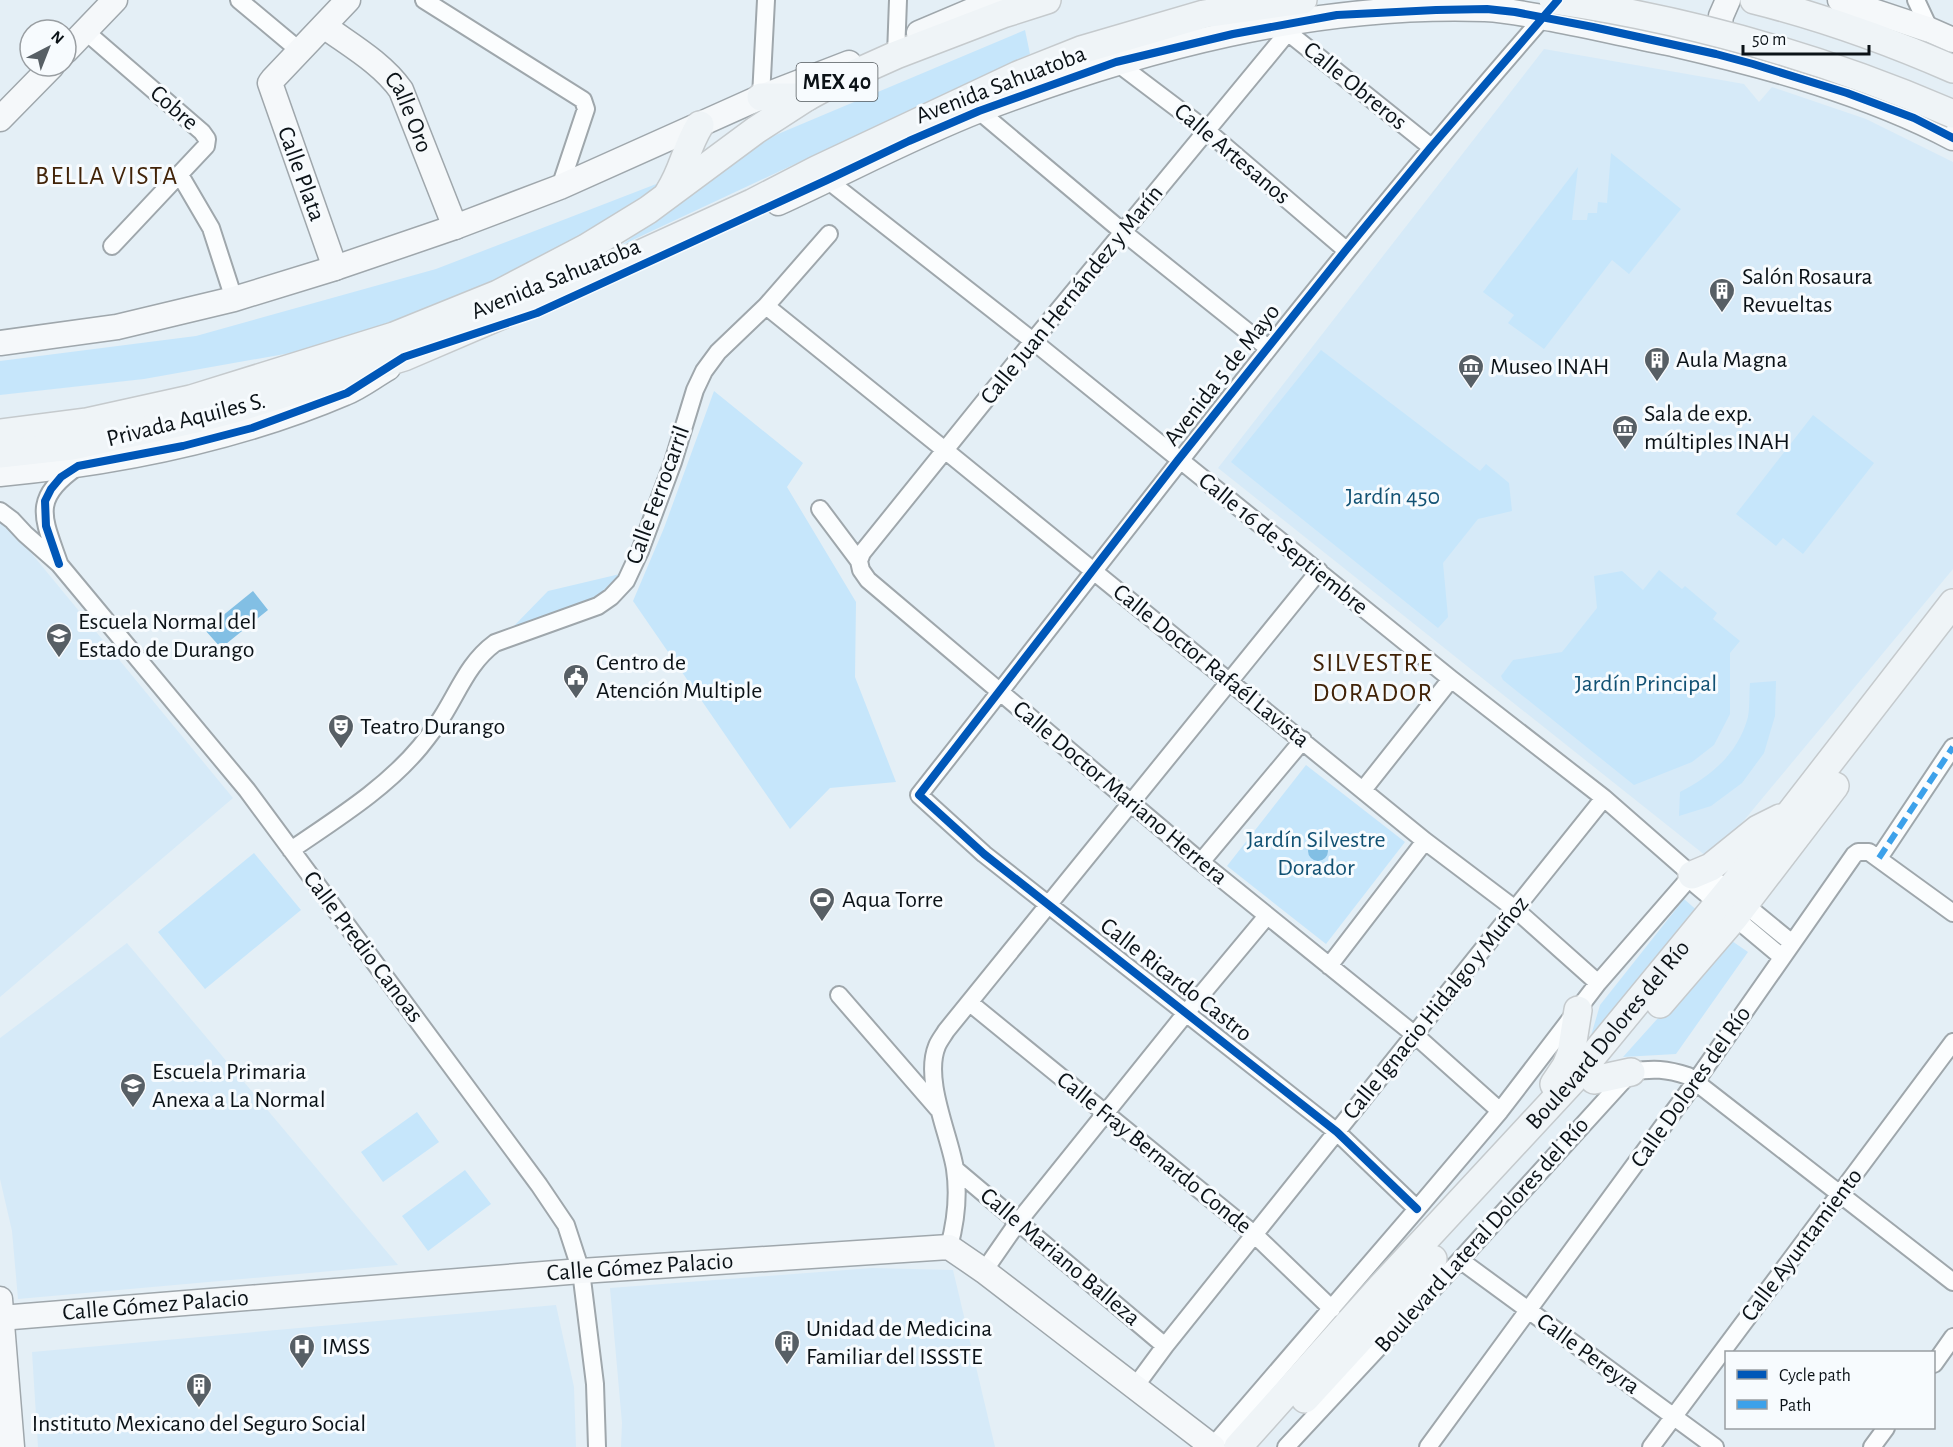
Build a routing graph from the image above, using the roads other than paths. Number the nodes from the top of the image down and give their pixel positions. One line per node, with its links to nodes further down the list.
1 (115, 0): 19 (street)
2 (239, 0): 23 (street)
3 (348, 0): 16 (street)
4 (424, 0): 38 (street)
5 (765, 0): 28 (street)
6 (898, 0): 22 (street)
7 (1047, 0): 15 (main road, Avenida Sahuatoba / MEX 40)
8 (1303, 0): 36 (main road, Avenida Sahuatoba / MEX 40)
9 (1728, 0): 24 (street)
10 (1754, 0): 26 (main road)
11 (1840, 0): 18 (street)
12 (1916, 0): 18 (street)
13 (1438, 5): 14 (street, Avenida Sahuatoba); 17 (street, Avenida Sahuatoba)
14 (1551, 6): 24 (street); 30 (main road, Avenida Sahuatoba, bridge); 35 (street, Avenida 5 de Mayo)
15 (1000, 7): 22 (main road, Avenida Sahuatoba / MEX 40)
16 (324, 26): 23 (street); 40 (street, Calle Oro)
17 (1284, 28): 25 (street, Avenida Sahuatoba); 33 (street, Calle Juan Hernández y Marín); 35 (street, Calle Obreros)
18 (1930, 30): 21 (street)
19 (85, 31): 20 (street); 37 (street, Cobre)
20 (78, 38)
21 (1953, 40)
22 (896, 49): 28 (street, Avenida Sahuatoba); 28 (main road, MEX 40)
23 (300, 51): 45 (street, Calle Plata)
24 (1716, 54): 34 (street)
25 (1116, 62): 29 (street, Avenida Sahuatoba); 33 (street, Calle Artesanos)
26 (1953, 69)
27 (39, 78): 31 (street)
28 (771, 105): 32 (street, Avenida Sahuatoba); 39 (main road, Avenida Sahuatoba / MEX 40)
29 (979, 111): 36 (street, Avenida Sahuatoba); 41 (street)
30 (1953, 114)
31 (0, 119)
32 (700, 125): 38 (street, Avenida Sahuatoba); 39 (main road)
33 (1206, 130): 41 (street, Calle Juan Hernández y Marín); 44 (street, Calle Artesanos)
34 (1953, 138)
35 (1431, 147): 44 (street, Avenida 5 de Mayo)
36 (822, 175): 48 (street, Calle 16 de Septiembre); 51 (main road, Avenida Sahuatoba / MEX 40)
37 (180, 176): 43 (street, Cobre); 46 (street)
38 (560, 187): 40 (street, Avenida Sahuatoba)
39 (666, 196): 52 (main road, Avenida Sahuatoba / MEX 40)
40 (455, 227): 45 (street, Avenida Sahuatoba)
41 (1123, 232): 48 (street, Calle Juan Hernández y Marín); 50 (street)
42 (829, 234): 47 (street, Calle Ferrocarril)
43 (112, 246)
44 (1346, 249): 50 (street, Avenida 5 de Mayo)
45 (335, 268): 46 (street, Avenida Sahuatoba)
46 (234, 299): 49 (street, Avenida Sahuatoba)
47 (766, 306): 54 (street, Calle Doctor Rafaél Lavista); 78 (street, Calle Ferrocarril)
48 (1033, 341): 54 (street, Calle Juan Hernández y Marín); 56 (street, Calle 16 de Septiembre)
49 (0, 343)
50 (1268, 348): 56 (street, Avenida 5 de Mayo)
51 (405, 357): 52 (main road, MEX 40); 57 (street, Privada Aquiles S.)
52 (294, 380): 53 (main road, Avenida Sahuatoba / MEX 40); 55 (main road, Avenida Sahuatoba / MEX 40)
53 (0, 433)
54 (946, 451): 61 (street, Calle Juan Hernández y Marín); 63 (street, Calle Doctor Rafaél Lavista)
55 (0, 454)
56 (1178, 460): 63 (street, Avenida 5 de Mayo); 64 (street, Calle 16 de Septiembre)
57 (78, 466): 58 (street); 62 (street, Privada Aquiles S.)
58 (0, 474)
59 (820, 509): 61 (street, Calle Doctor Mariano Herrera)
60 (0, 511): 62 (street, Calle Predio Canoas)
61 (859, 561): 69 (street, Calle Doctor Mariano Herrera)
62 (59, 564): 78 (street, Calle Predio Canoas)
63 (1093, 570): 68 (street, Calle Doctor Rafaél Lavista); 69 (street, Avenida 5 de Mayo)
64 (1319, 571): 67 (street, Calle 16 de Septiembre); 68 (street)
65 (1953, 603): 76 (main road, Boulevard Dolores del Río)
66 (1953, 630): 83 (main road, Boulevard Dolores del Río)
67 (1451, 679): 73 (street); 74 (street, Calle 16 de Septiembre)
68 (1229, 680): 70 (street, Calle Doctor Rafaél Lavista); 75 (street)
69 (999, 692): 72 (street, Avenida 5 de Mayo); 75 (street, Calle Doctor Mariano Herrera)
70 (1303, 740): 73 (street, Calle Doctor Rafaél Lavista); 80 (street)
71 (1953, 747): 79 (street)
72 (928, 784): 82 (street, Calle Ricardo Castro)
73 (1363, 790): 77 (street, Calle Doctor Rafaél Lavista)
74 (1604, 798): 81 (street, Calle 16 de Septiembre); 84 (street, Calle Ignacio Hidalgo y Muñoz)
75 (1131, 802): 80 (street, Calle Doctor Mariano Herrera); 82 (street)
76 (1792, 812): 81 (main road); 83 (main road, Boulevard Dolores del Río)
77 (1425, 841): 84 (street, Calle Doctor Rafaél Lavista); 89 (street)
78 (291, 850): 112 (street, Calle Predio Canoas)
79 (1879, 858): 85 (street); 87 (street, Calle Dolores del Río)
80 (1201, 862): 86 (street, Calle Doctor Mariano Herrera)
81 (1692, 875): 83 (street, Calle 16 de Septiembre); 90 (street)
82 (1048, 905): 92 (street); 94 (street, Calle Ricardo Castro)
83 (1732, 905): 87 (street, Calle 16 de Septiembre); 88 (street, Calle 16 de Septiembre); 98 (main road, Boulevard Dolores del Río); 103 (main road, Boulevard Dolores del Río)
84 (1515, 909): 90 (street, Calle Doctor Rafaél Lavista); 95 (street, Calle Ignacio Hidalgo y Muñoz)
85 (1953, 912)
86 (1267, 916): 89 (street, Calle Doctor Mariano Herrera); 94 (street)
87 (1792, 943): 88 (street, Calle Dolores del Río)
88 (1782, 957): 99 (street, Calle Dolores del Río)
89 (1329, 966): 95 (street, Calle Doctor Mariano Herrera)
90 (1598, 982): 93 (street)
91 (839, 995): 100 (street)
92 (970, 1003): 100 (street); 102 (street, Calle Fray Bernardo Conde)
93 (1578, 1010): 101 (street); 103 (main road)
94 (1186, 1013): 102 (street); 104 (street, Calle Ricardo Castro)
95 (1415, 1035): 101 (street, Calle Doctor Mariano Herrera); 104 (street, Calle Ignacio Hidalgo y Muñoz)
96 (1953, 1042): 106 (street, Calle Ayuntamiento)
97 (1631, 1072): 98 (main road); 99 (street); 111 (street, Boulevard Lateral Dolores del Río)
98 (1593, 1080): 128 (main road, Boulevard Dolores del Río)
99 (1696, 1081): 106 (street); 116 (street, Calle Dolores del Río)
100 (938, 1109): 105 (street)
101 (1500, 1110): 107 (street)
102 (1105, 1114): 108 (street); 109 (street, Calle Fray Bernardo Conde)
103 (1543, 1114): 127 (main road, Boulevard Dolores del Río)
104 (1337, 1132): 107 (street, Calle Ricardo Castro); 109 (street, Calle Ignacio Hidalgo y Muñoz)
105 (955, 1168): 108 (street, Calle Mariano Balleza); 110 (street)
106 (1840, 1195): 114 (street); 122 (street, Calle Ayuntamiento)
107 (1417, 1209): 115 (street)
108 (1018, 1222): 113 (street); 119 (street, Calle Mariano Balleza)
109 (1255, 1235): 115 (street, Calle Fray Bernardo Conde); 119 (street, Calle Ignacio Hidalgo y Muñoz)
110 (949, 1247): 112 (street, Calle Gómez Palacio); 113 (street)
111 (1460, 1260): 116 (street, Calle Pereyra); 129 (street, Boulevard Lateral Dolores del Río)
112 (580, 1271): 117 (street, Calle Gómez Palacio); 125 (street, Calle Predio Canoas)
113 (984, 1271): 121 (street)
114 (1953, 1282)
115 (1332, 1309): 126 (street)
116 (1529, 1311): 122 (street, Calle Pereyra); 130 (street, Calle Dolores del Río)
117 (1, 1312): 124 (street)
118 (1953, 1337): 120 (street)
119 (1164, 1346): 121 (street, Calle Ignacio Hidalgo y Muñoz)
120 (1935, 1363)
121 (1134, 1388): 126 (street)
122 (1674, 1416): 131 (street, Calle Ayuntamiento); 132 (street, Calle Pereyra)
123 (1885, 1429): 133 (street)
124 (12, 1447)
125 (597, 1447)
126 (1213, 1447)
127 (1238, 1447)
128 (1262, 1447)
129 (1286, 1447)
130 (1428, 1447)
131 (1651, 1447)
132 (1715, 1447)
133 (1872, 1447)

